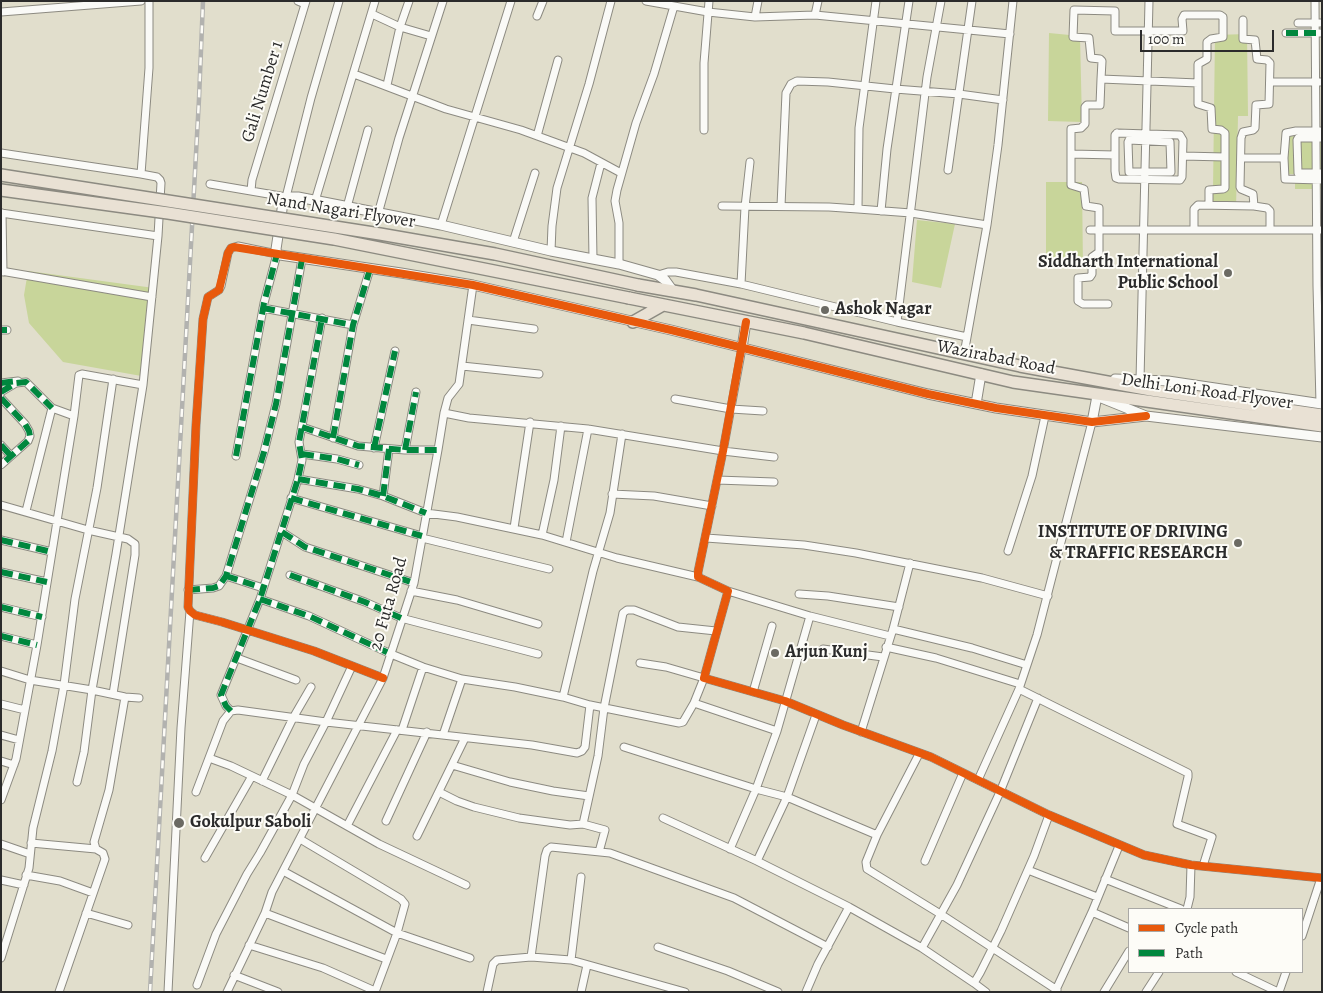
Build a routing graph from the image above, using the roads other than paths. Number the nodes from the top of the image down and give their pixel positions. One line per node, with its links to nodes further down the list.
1 (141, 1): 22 (street)
2 (149, 1): 76 (street)
3 (339, 1): 83 (street)
4 (375, 1): 26 (street)
5 (409, 1): 36 (street)
6 (443, 1): 42 (street)
7 (511, 1): 57 (street)
8 (543, 1): 28 (street)
9 (611, 1): 63 (street)
10 (709, 1): 25 (street)
11 (758, 1): 29 (street)
12 (818, 1): 27 (street)
13 (876, 1): 30 (street)
14 (909, 1): 34 (street)
15 (941, 1): 35 (street)
16 (972, 1): 37 (street)
17 (1012, 1): 41 (street)
18 (1149, 1): 38 (street)
19 (1315, 1): 33 (street)
20 (303, 2): 82 (street, Gali Number 1)
21 (651, 2): 23 (street)
22 (90, 3): 24 (street)
23 (674, 6): 25 (street); 75 (street)
24 (1, 12)
25 (708, 12): 29 (street); 59 (street)
26 (372, 14): 36 (street); 44 (street)
27 (815, 15): 29 (street); 30 (street)
28 (537, 16)
29 (755, 17)
30 (873, 20): 34 (street); 51 (street)
31 (1243, 20): 47 (street)
32 (1298, 23): 33 (street)
33 (1319, 23): 40 (street)
34 (905, 25): 35 (street); 52 (street)
35 (935, 26): 37 (street); 53 (street)
36 (400, 27): 42 (street); 50 (street)
37 (967, 30): 41 (street); 54 (street)
38 (1149, 31): 45 (street); 46 (street); 49 (street)
39 (1286, 33): 40 (street)
40 (1319, 33): 48 (street)
41 (1010, 34): 56 (street)
42 (431, 36): 55 (street)
43 (558, 60): 61 (street)
44 (354, 74): 50 (street); 84 (street)
45 (1101, 79): 46 (street); 65 (street)
46 (1147, 81): 49 (street); 62 (street)
47 (1270, 82): 48 (street); 69 (street)
48 (1319, 82): 60 (street)
49 (1198, 83): 68 (street)
50 (387, 85): 55 (street)
51 (865, 86): 52 (street); 87 (street); 91 (street)
52 (895, 90): 53 (street); 92 (street)
53 (925, 91): 54 (street); 94 (street)
54 (959, 94): 56 (street); 73 (street)
55 (414, 96): 57 (street); 95 (street)
56 (1003, 100): 97 (street)
57 (475, 117): 61 (street); 96 (street)
58 (368, 130): 89 (street)
59 (704, 130)
60 (1319, 134): 70 (street); 79 (street); 79 (street)
61 (537, 136): 63 (street)
62 (1146, 137): 66 (street); 67 (street); 78 (street); 78 (street); 78 (street)
63 (570, 148): 72 (street); 106 (street)
64 (1, 153): 76 (street)
65 (1071, 154): 66 (street); 99 (street)
66 (1115, 156): 78 (street)
67 (1182, 156): 68 (street); 78 (street)
68 (1225, 157): 85 (street)
69 (1241, 158): 70 (street); 88 (street)
70 (1284, 158): 79 (street)
71 (750, 162): 90 (street)
72 (602, 163): 75 (street); 109 (street)
73 (948, 170)
74 (535, 173): 105 (street)
75 (621, 173): 110 (street)
76 (141, 174): 104 (street)
77 (1, 175): 117 (highway, Nand Nagari Flyover, bridge)
78 (1145, 176): 100 (street)
79 (1319, 177): 103 (street)
80 (210, 184): 82 (street)
81 (1, 190): 120 (highway, Nand Nagari Flyover, bridge)
82 (251, 191): 83 (street)
83 (286, 197): 84 (street); 107 (street)
84 (315, 201): 89 (street)
85 (1209, 205): 88 (street); 101 (street)
86 (722, 206): 90 (street)
87 (781, 206): 90 (street); 91 (street)
88 (1254, 206): 102 (street)
89 (347, 207): 95 (street)
90 (745, 207): 114 (street)
91 (858, 209): 92 (street)
92 (881, 210): 94 (street)
93 (2, 213): 104 (street); 112 (street)
94 (910, 213): 97 (street); 127 (street)
95 (378, 214): 96 (street)
96 (441, 225): 105 (street)
97 (987, 225): 132 (street)
98 (1090, 230): 99 (street)
99 (1099, 230): 100 (street); 119 (street)
100 (1144, 230): 101 (street); 142 (street)
101 (1194, 230): 102 (street)
102 (1270, 230): 103 (street)
103 (1319, 230): 115 (street)
104 (158, 236): 118 (street)
105 (513, 242): 106 (street)
106 (551, 251): 109 (street)
107 (277, 254): 108 (street); 121 (street); 214 (street)
108 (302, 259): 111 (street); 122 (street)
109 (593, 259): 110 (street)
110 (620, 264): 113 (street)
111 (370, 269): 116 (street); 129 (street)
112 (2, 272): 118 (street)
113 (658, 275): 114 (street); 117 (street)
114 (741, 284): 127 (street)
115 (1319, 284): 128 (street)
116 (473, 286): 124 (street, 20 Futa Road); 125 (street)
117 (673, 291): 135 (highway, Wazirabad Road)
118 (152, 296): 145 (street)
119 (1108, 304)
120 (663, 305): 125 (highway); 126 (highway, Wazirabad Road)
121 (263, 308): 122 (street); 178 (street)
122 (293, 314): 123 (street); 209 (street)
123 (322, 318): 129 (street); 165 (street)
124 (468, 320): 130 (street); 136 (street, 20 Futa Road)
125 (633, 322): 133 (street)
126 (746, 322): 133 (street); 138 (highway, Wazirabad Road)
127 (897, 322): 132 (street)
128 (1320, 323): 131 (street)
129 (353, 325): 169 (street)
130 (534, 329)
131 (1320, 331): 139 (street)
132 (968, 337): 135 (street)
133 (742, 348): 152 (street); 155 (street)
134 (396, 351): 171 (street)
135 (964, 354): 141 (highway, Wazirabad Road)
136 (462, 366): 137 (street); 157 (street, 20 Futa Road)
137 (539, 374)
138 (981, 374): 148 (highway, Wazirabad Road); 152 (street)
139 (1321, 376): 153 (street)
140 (112, 379): 145 (street); 158 (street); 194 (street)
141 (1092, 379): 142 (street, Wazirabad Road); 149 (highway, Delhi Loni Road Flyover)
142 (1140, 380): 153 (street, Wazirabad Road)
143 (21, 382): 144 (street); 146 (street); 154 (street)
144 (1, 383)
145 (143, 385): 197 (street)
146 (1, 392)
147 (416, 392): 173 (street)
148 (1092, 394): 149 (highway, Delhi Loni Road Flyover); 160 (street, Wazirabad Road); 162 (street)
149 (1150, 395): 153 (highway, Delhi Loni Road Flyover); 164 (highway, Delhi Loni Road Flyover)
150 (1, 398): 177 (street)
151 (675, 399): 155 (street)
152 (976, 404): 159 (street)
153 (1321, 407)
154 (52, 408): 158 (street); 190 (street)
155 (731, 409): 156 (street); 175 (street)
156 (764, 411)
157 (444, 413): 161 (street); 174 (street, 20 Futa Road)
158 (74, 416): 192 (street)
159 (1045, 416): 162 (street); 202 (street)
160 (1146, 416): 162 (street); 168 (street, Wazirabad Road)
161 (530, 422): 163 (street); 193 (street)
162 (1092, 422): 218 (street)
163 (561, 426): 166 (street); 196 (street)
164 (1322, 426)
165 (302, 427): 169 (street); 176 (street)
166 (588, 428): 167 (street); 201 (street)
167 (622, 434): 175 (street); 185 (street)
168 (1322, 437)
169 (333, 438): 171 (street)
170 (1, 445): 177 (street)
171 (374, 448): 172 (street)
172 (389, 449): 173 (street); 186 (street)
173 (405, 450): 174 (street)
174 (438, 450): 191 (street, 20 Futa Road)
175 (723, 451): 179 (street); 183 (street)
176 (302, 454): 181 (street); 182 (street)
177 (11, 456): 180 (street)
178 (236, 456)
179 (774, 457)
180 (1, 465)
181 (359, 465)
182 (298, 479): 186 (street); 187 (street)
183 (717, 480): 184 (street); 189 (street)
184 (774, 482)
185 (612, 494): 189 (street); 204 (street)
186 (384, 496): 191 (street)
187 (291, 498): 195 (street); 198 (street)
188 (1, 505): 190 (street)
189 (712, 506): 199 (street)
190 (26, 511): 192 (street)
191 (426, 513): 193 (street); 198 (street, 20 Futa Road)
192 (57, 520): 194 (street); 203 (street)
193 (514, 528): 196 (street)
194 (88, 530): 197 (street); 250 (street)
195 (282, 532): 212 (street); 213 (street)
196 (542, 535): 201 (street)
197 (119, 537): 253 (street); 255 (street)
198 (422, 537): 206 (street); 212 (street, 20 Futa Road)
199 (706, 538): 205 (street); 210 (street)
200 (1, 540): 203 (street)
201 (566, 542): 204 (street)
202 (1008, 551)
203 (52, 552): 211 (street)
204 (598, 552): 210 (street); 257 (street)
205 (910, 563): 218 (street); 221 (street)
206 (549, 569)
207 (1, 572): 211 (street)
208 (290, 575): 225 (street)
209 (226, 576): 213 (street); 214 (street)
210 (698, 577): 216 (street)
211 (47, 582): 224 (street)
212 (414, 583): 215 (street, 20 Futa Road)
213 (263, 588): 219 (street)
214 (188, 590): 222 (street)
215 (411, 591): 225 (street, 20 Futa Road); 226 (street)
216 (728, 591): 223 (street); 230 (street)
217 (799, 594): 221 (street)
218 (1048, 596): 241 (street)
219 (260, 599): 229 (street); 236 (street)
220 (1, 607): 224 (street)
221 (899, 607): 228 (street)
222 (190, 611): 229 (street); 362 (street)
223 (810, 616): 232 (street); 260 (street)
224 (42, 617): 233 (street)
225 (401, 618): 236 (street, 20 Futa Road); 237 (street)
226 (538, 624)
227 (772, 626): 254 (street)
228 (893, 628): 232 (street); 241 (street)
229 (248, 630): 239 (street); 242 (street)
230 (716, 631): 246 (street); 264 (street)
231 (1, 636): 233 (street)
232 (890, 636): 234 (street)
233 (37, 645): 248 (street)
234 (886, 647): 238 (street); 251 (street)
235 (823, 649): 238 (street)
236 (391, 654): 243 (street); 245 (street, 20 Futa Road)
237 (538, 654)
238 (883, 657): 274 (street)
239 (237, 658): 249 (street); 266 (street)
240 (640, 662): 246 (street)
241 (1027, 665): 251 (street)
242 (352, 666): 245 (street); 269 (street)
243 (423, 667): 247 (street); 271 (street)
244 (1, 671): 248 (street)
245 (383, 678): 270 (street, 20 Futa Road)
246 (704, 678): 254 (street); 261 (street)
247 (462, 679): 257 (street); 276 (street)
248 (30, 680): 250 (street); 265 (street)
249 (296, 680)
250 (64, 685): 253 (street); 307 (street)
251 (1019, 686): 259 (street); 287 (street)
252 (311, 687): 268 (street)
253 (92, 690): 255 (street); 289 (street)
254 (753, 692): 260 (street)
255 (113, 694): 256 (street)
256 (125, 697): 258 (street); 310 (street)
257 (563, 697): 263 (street)
258 (139, 698)
259 (1038, 698): 293 (street); 318 (street)
260 (785, 700): 267 (street); 272 (street)
261 (694, 703): 264 (street); 272 (street)
262 (1, 704): 265 (street)
263 (590, 706): 264 (street); 277 (street)
264 (604, 708): 295 (street)
265 (25, 710): 278 (street)
266 (231, 710): 268 (street); 281 (street)
267 (816, 715): 274 (street); 296 (street)
268 (293, 718): 269 (street); 288 (street)
269 (326, 722): 270 (street); 294 (street)
270 (359, 726): 271 (street); 298 (street, 20 Futa Road)
271 (400, 730): 273 (street); 303 (street)
272 (777, 731): 290 (street)
273 (427, 732): 276 (street); 301 (street)
274 (861, 732): 280 (street)
275 (1, 735): 278 (street)
276 (443, 735): 277 (street)
277 (465, 738): 284 (street)
278 (19, 740): 283 (street)
279 (624, 747): 290 (street)
280 (919, 754): 285 (street); 304 (street)
281 (209, 758): 286 (street); 291 (street)
282 (1, 761): 283 (street)
283 (14, 765): 297 (street)
284 (452, 765): 292 (street); 295 (street)
285 (963, 773): 287 (street); 316 (street)
286 (252, 776): 288 (street); 314 (street)
287 (978, 780): 293 (street)
288 (262, 781): 294 (street)
289 (77, 782)
290 (756, 789): 296 (street); 311 (street)
291 (196, 792)
292 (439, 792): 302 (street); 305 (street)
293 (1000, 792): 299 (street); 336 (street)
294 (292, 795): 298 (street); 358 (street)
295 (589, 796): 302 (street)
296 (787, 797): 304 (street); 315 (street)
297 (1, 800)
298 (316, 809): 303 (street); 306 (street, 20 Futa Road)
299 (1049, 815): 309 (street); 319 (street)
300 (663, 818): 311 (street)
301 (386, 821)
302 (583, 824): 312 (street)
303 (347, 826): 327 (street)
304 (877, 835): 336 (street)
305 (417, 836)
306 (300, 839): 320 (street, 20 Futa Road); 339 (street)
307 (31, 843): 310 (street); 313 (street)
308 (1, 844): 313 (street)
309 (1119, 846): 317 (street); 325 (street)
310 (96, 849): 328 (street)
311 (730, 849): 315 (street)
312 (599, 852): 343 (street); 347 (street)
313 (30, 854): 321 (street)
314 (205, 858)
315 (757, 861): 330 (street)
316 (924, 861)
317 (1191, 865): 318 (street); 332 (street)
318 (1203, 866): 323 (street)
319 (1028, 870): 329 (street); 345 (street)
320 (283, 871): 334 (street, 20 Futa Road); 339 (street)
321 (26, 875): 326 (street); 328 (street)
322 (581, 877): 351 (street)
323 (1321, 878): 340 (street)
324 (1, 880): 326 (street)
325 (1104, 880): 329 (street); 331 (street)
326 (24, 885): 348 (street)
327 (466, 885)
328 (93, 893): 333 (street)
329 (1097, 897): 335 (street)
330 (849, 907): 343 (street); 344 (street)
331 (1178, 908)
332 (1187, 908)
333 (86, 912): 337 (street); 361 (street)
334 (264, 912): 341 (street, 20 Futa Road); 350 (street)
335 (1092, 912): 338 (street); 360 (street)
336 (942, 915): 344 (street); 345 (street)
337 (128, 925)
338 (1128, 928)
339 (398, 933): 349 (street); 350 (street)
340 (1303, 933)
341 (248, 945): 356 (street, 20 Futa Road); 359 (street)
342 (658, 947): 368 (street)
343 (828, 947): 369 (street)
344 (922, 948): 357 (street)
345 (992, 948): 357 (street); 360 (street)
346 (1128, 953): 371 (street)
347 (531, 957): 351 (street); 365 (street)
348 (1, 958)
349 (470, 958)
350 (386, 959): 359 (street)
351 (571, 960): 352 (street)
352 (587, 965): 366 (street); 367 (street)
353 (1157, 973): 372 (street)
354 (1238, 973): 373 (street)
355 (1286, 973): 373 (street)
356 (234, 975): 363 (street, 20 Futa Road); 364 (street)
357 (974, 983): 370 (street)
358 (198, 985)
359 (375, 991)
360 (1056, 991)
361 (59, 992)
362 (168, 992)
363 (228, 992)
364 (278, 992)
365 (487, 992)
366 (581, 992)
367 (685, 992)
368 (778, 992)
369 (806, 992)
370 (986, 992)
371 (1104, 992)
372 (1146, 992)
373 (1278, 992)

